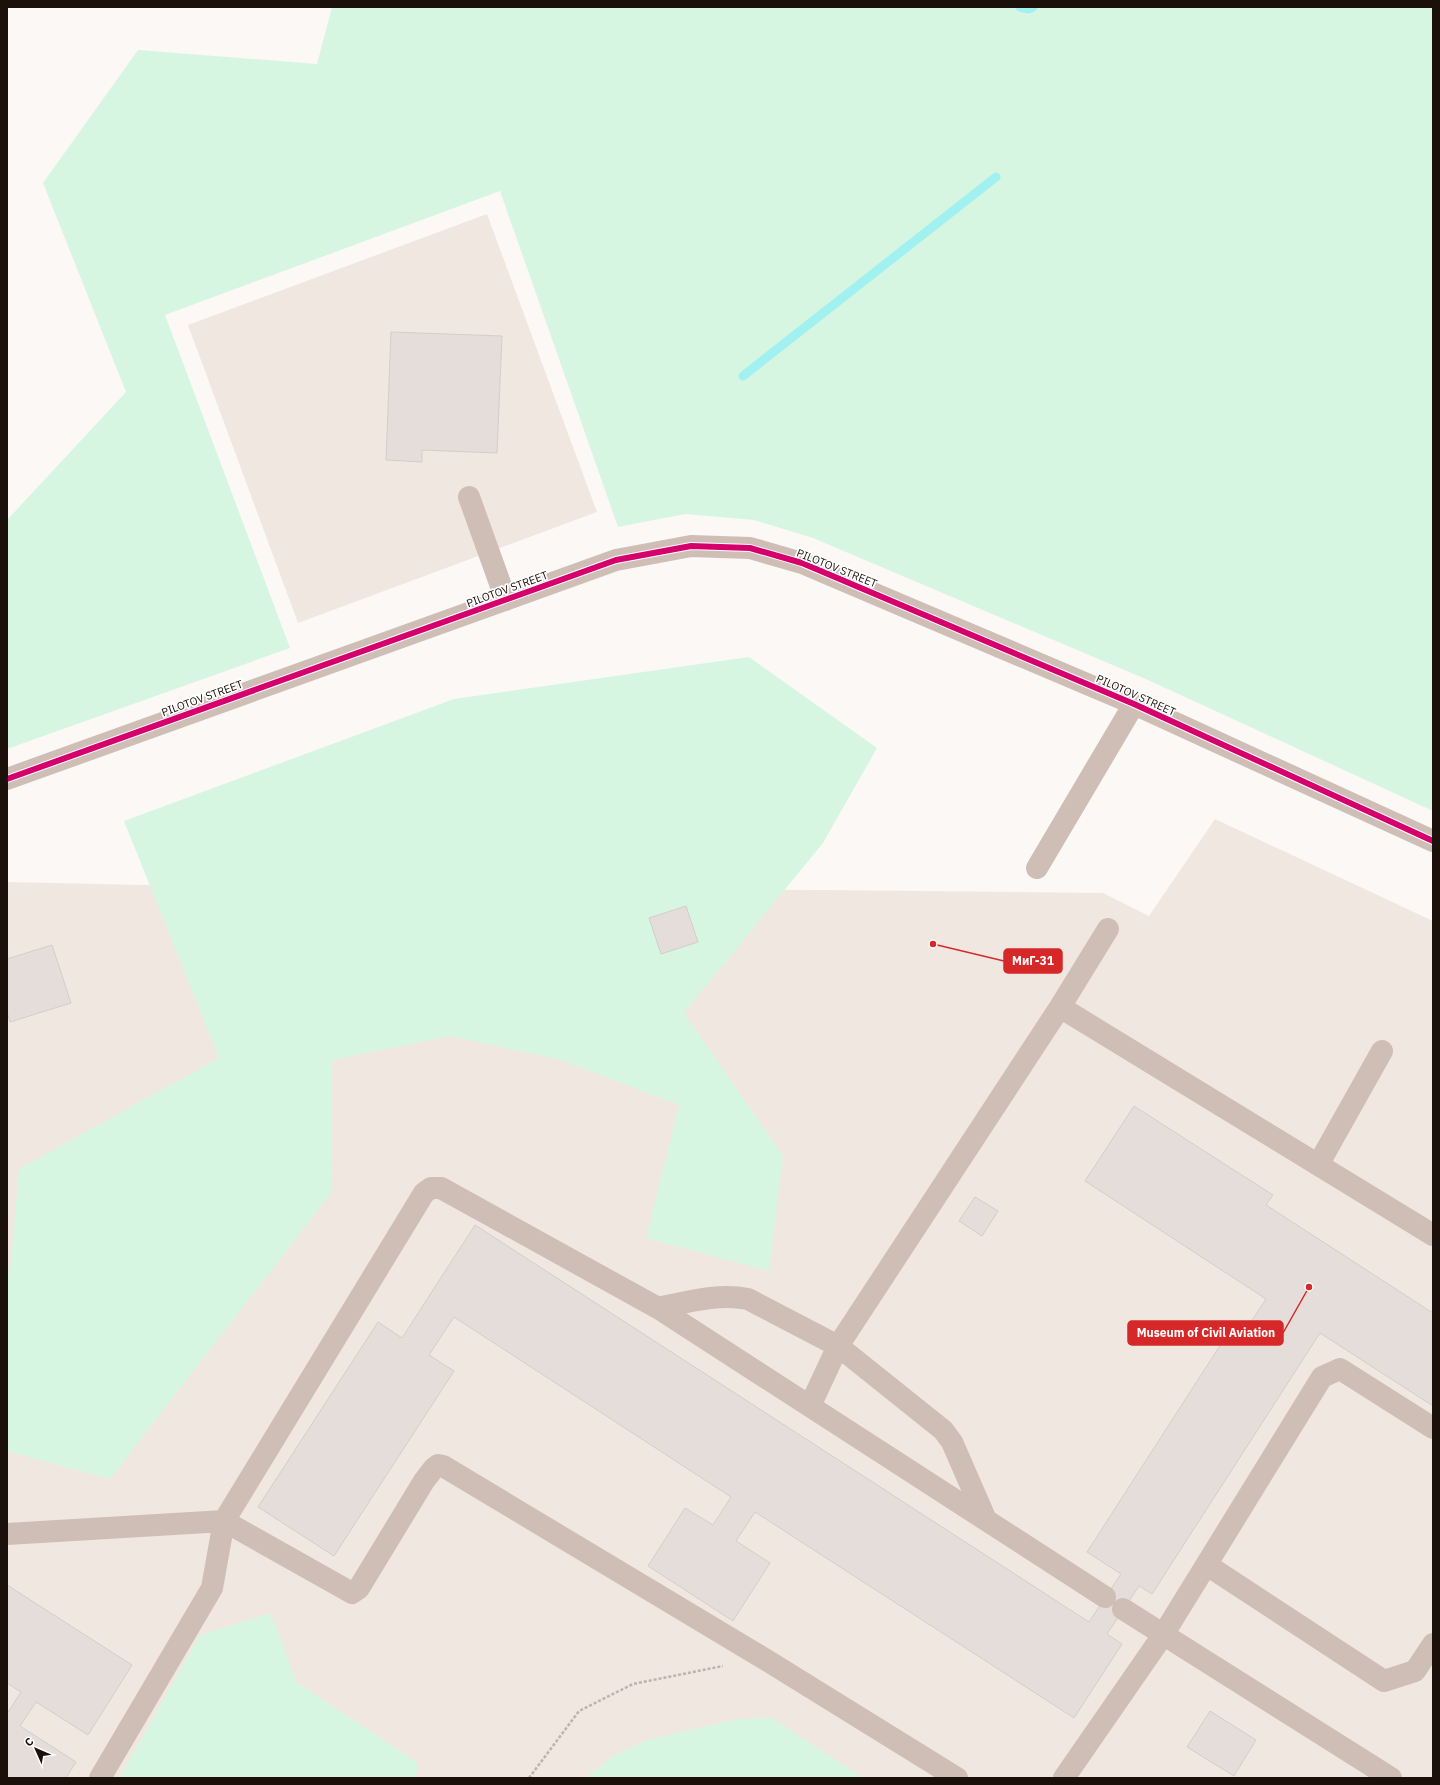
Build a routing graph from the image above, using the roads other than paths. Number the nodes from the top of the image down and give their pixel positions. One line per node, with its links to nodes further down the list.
1 (469, 497): 2 (street)
2 (506, 600): 3 (street, PILOTOV STREET); 4 (street, PILOTOV STREET)
3 (1134, 704): 5 (street, PILOTOV STREET); 6 (street)
4 (7, 779)
5 (1433, 841)
6 (1037, 868)
7 (1108, 929): 8 (street)
8 (1060, 1007): 10 (street); 13 (street)
9 (1382, 1052): 10 (street)
10 (1318, 1165): 11 (street)
11 (1432, 1232)
12 (658, 1308): 13 (street); 14 (street); 17 (street)
13 (838, 1346): 14 (street); 16 (street)
14 (810, 1406): 16 (street)
15 (1433, 1428): 19 (street)
16 (986, 1520): 20 (street)
17 (224, 1521): 18 (street); 24 (street); 25 (street)
18 (7, 1534)
19 (1207, 1565): 22 (street); 23 (street)
20 (1105, 1597)
21 (1123, 1609): 22 (street)
22 (1163, 1635): 26 (street); 27 (street)
23 (1433, 1644)
24 (100, 1778)
25 (957, 1778)
26 (1064, 1778)
27 (1391, 1778)

